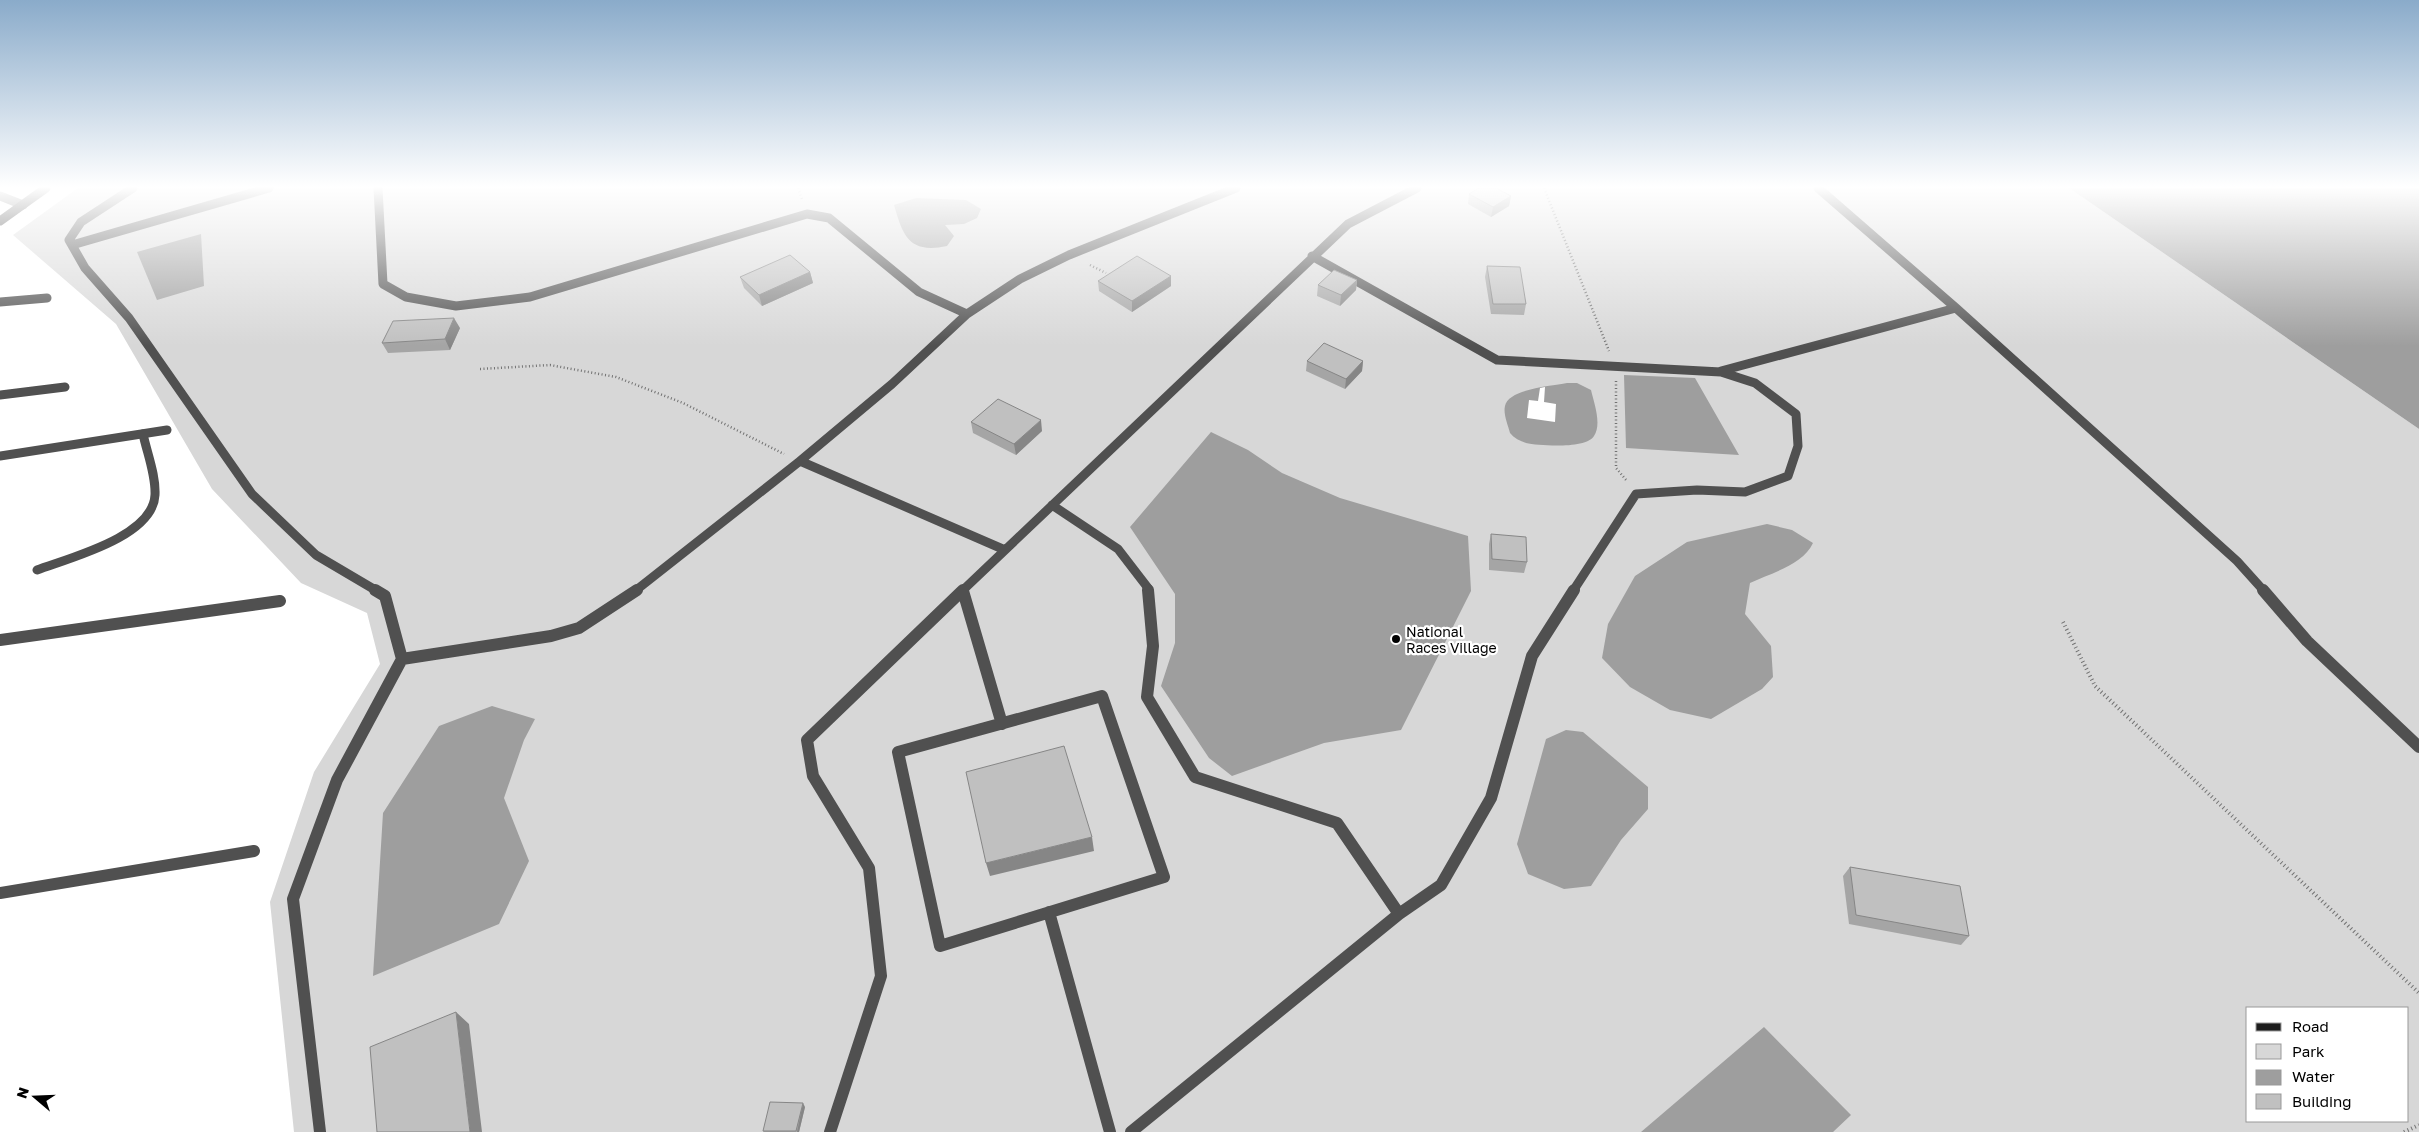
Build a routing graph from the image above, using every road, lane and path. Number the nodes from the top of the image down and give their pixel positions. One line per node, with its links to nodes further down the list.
1 (69, 241): 10 (street)
2 (86, 241): 10 (street)
3 (381, 241): 4 (street)
4 (717, 241)
5 (857, 241): 15 (street)
6 (1104, 241): 15 (street)
7 (1329, 241): 11 (street)
8 (1565, 241): 16 (path)
9 (1879, 241): 14 (street)
10 (72, 245): 33 (street)
11 (1312, 256): 16 (street); 26 (street)
12 (47, 298): 13 (street)
13 (0, 302)
14 (1956, 308): 18 (street); 35 (street)
15 (967, 314): 24 (street)
16 (1615, 367): 18 (street); 25 (path)
17 (480, 368): 24 (path)
18 (1720, 372): 25 (street)
19 (65, 387): 20 (street)
20 (0, 395)
21 (166, 430): 22 (street)
22 (143, 434): 23 (street); 28 (street)
23 (0, 456)
24 (800, 461): 27 (street); 33 (street)
25 (1636, 494): 39 (street)
26 (1052, 506): 27 (street); 39 (street)
27 (1005, 550): 29 (street)
28 (37, 570)
29 (963, 591): 34 (street); 43 (street)
30 (280, 601): 32 (street)
31 (2063, 622): 40 (path)
32 (0, 640)
33 (402, 658): 42 (street)
34 (1002, 724): 38 (street); 38 (street)
35 (2419, 747)
36 (254, 851): 37 (street)
37 (0, 893)
38 (1049, 912): 44 (street)
39 (1399, 914): 45 (street)
40 (2419, 992)
41 (2419, 1125): 46 (path)
42 (320, 1132)
43 (830, 1132)
44 (1110, 1132)
45 (1131, 1132)
46 (2404, 1132)

